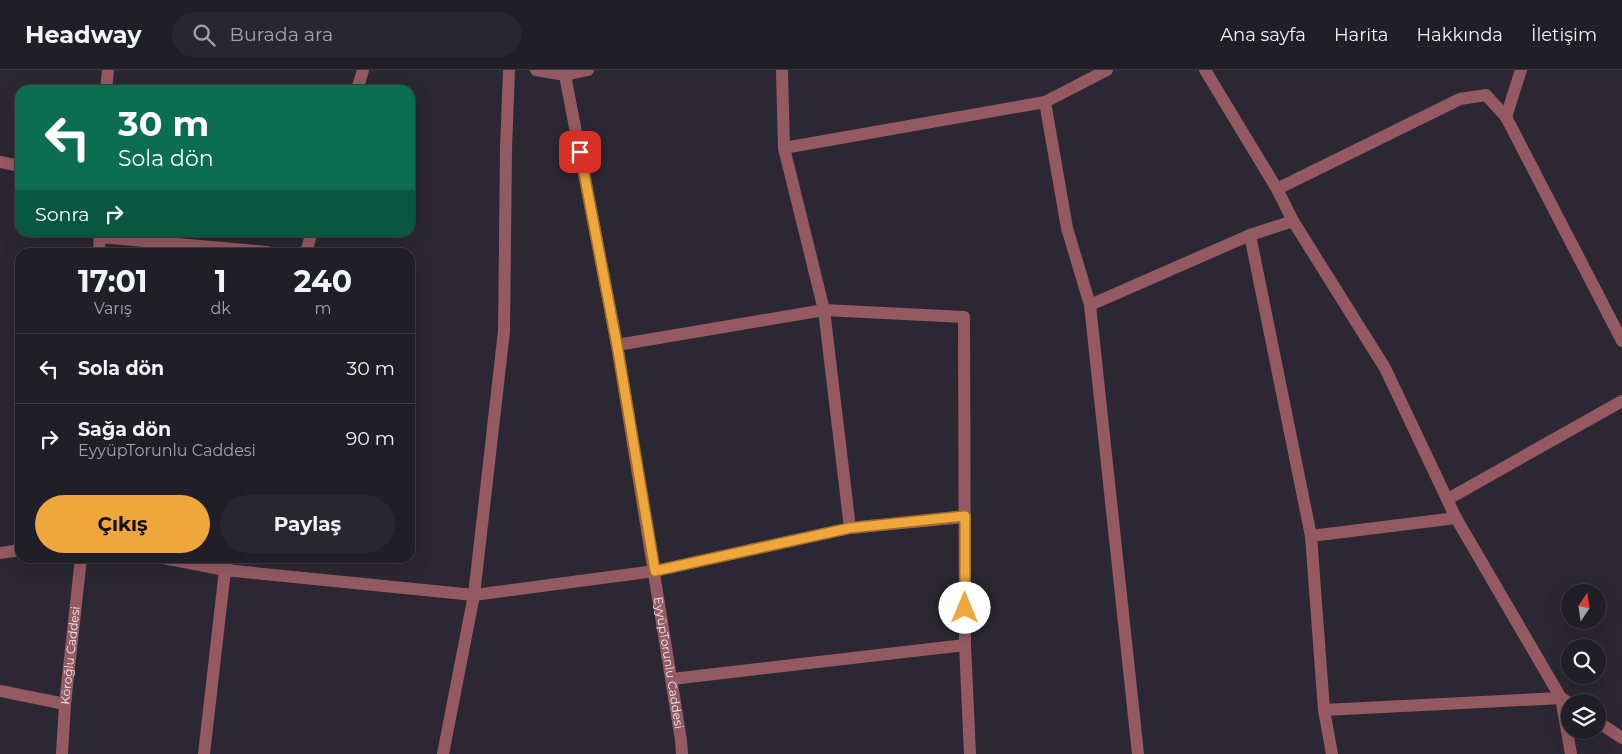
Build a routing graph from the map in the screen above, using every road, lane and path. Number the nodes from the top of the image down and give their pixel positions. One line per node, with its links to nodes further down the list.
1 (108, 70): 11 (street)
2 (363, 70): 12 (street)
3 (510, 70): 38 (street)
4 (536, 70): 10 (street)
5 (588, 70): 10 (street)
6 (782, 70): 15 (street)
7 (1107, 70): 13 (street)
8 (1205, 70): 18 (street)
9 (1521, 70): 14 (street)
10 (565, 73): 26 (street, EyyüpTorunlu Caddesi)
11 (106, 85)
12 (358, 85)
13 (1045, 102): 15 (street); 23 (street)
14 (1506, 117): 18 (street); 25 (street)
15 (784, 148): 24 (street)
16 (0, 162): 17 (street)
17 (15, 165)
18 (1277, 189): 19 (street)
19 (1293, 221): 20 (street); 28 (street)
20 (1250, 235): 23 (street); 32 (street)
21 (120, 237): 22 (street)
22 (228, 248)
23 (1090, 305): 54 (street)
24 (824, 310): 26 (street); 29 (street); 31 (street)
25 (1622, 341)
26 (617, 345): 37 (street, EyyüpTorunlu Caddesi)
27 (1622, 401): 28 (street)
28 (1448, 499): 30 (street)
29 (965, 516): 31 (street); 39 (street)
30 (1456, 518): 32 (street); 42 (street)
31 (850, 528): 37 (street)
32 (1311, 536): 45 (street)
33 (15, 551): 34 (street)
34 (0, 553)
35 (79, 563): 44 (street, Köroğlu Caddesi)
36 (227, 564): 38 (street); 50 (street)
37 (655, 571): 38 (street); 40 (street, EyyüpTorunlu Caddesi)
38 (474, 595): 51 (street)
39 (966, 645): 40 (street); 53 (street)
40 (672, 679): 52 (street, EyyüpTorunlu Caddesi)
41 (0, 691): 44 (street)
42 (1562, 694)
43 (1561, 701): 45 (street)
44 (65, 704): 49 (street, Köroğlu Caddesi)
45 (1324, 710): 55 (street)
46 (1606, 727): 47 (street)
47 (1622, 738)
48 (1570, 739): 56 (street)
49 (62, 754)
50 (204, 754)
51 (443, 754)
52 (682, 754)
53 (970, 754)
54 (1138, 754)
55 (1332, 754)
56 (1571, 754)

